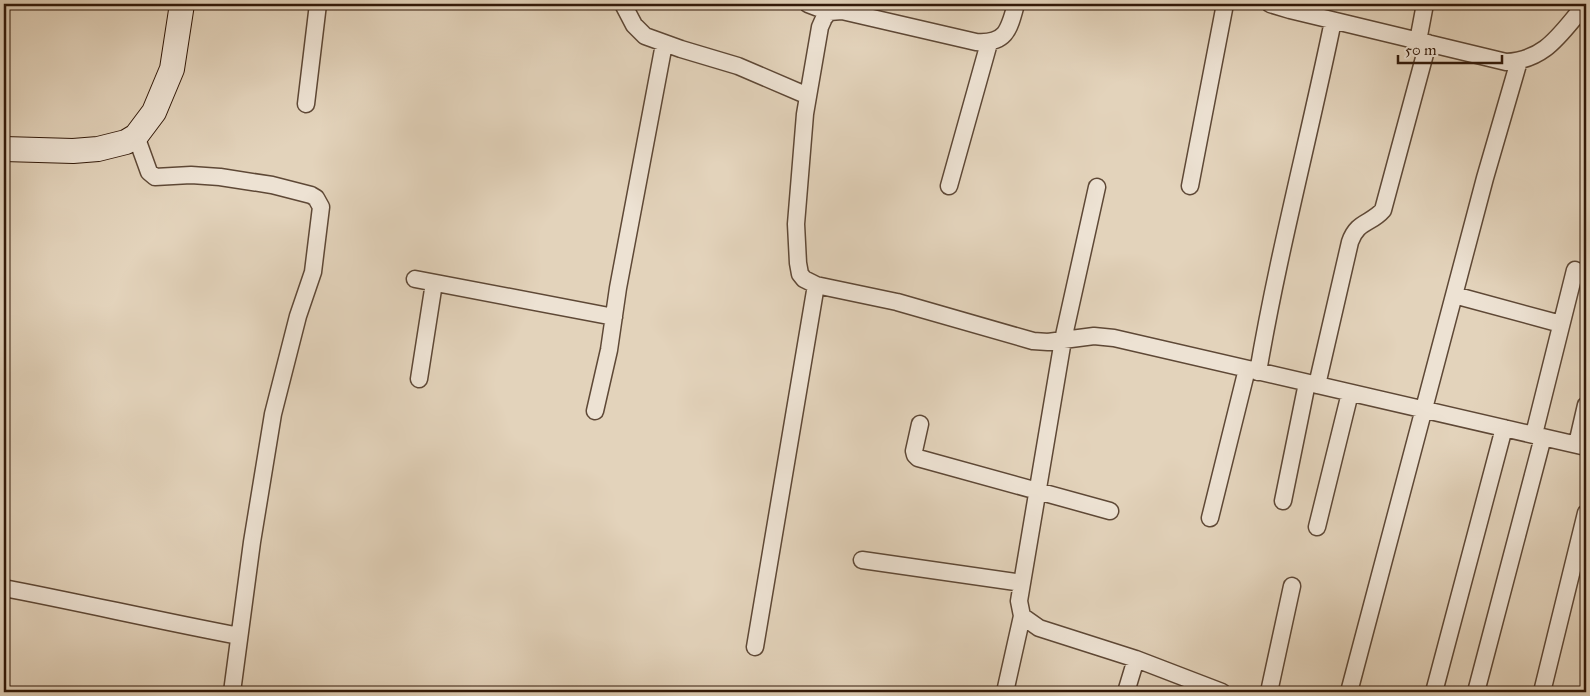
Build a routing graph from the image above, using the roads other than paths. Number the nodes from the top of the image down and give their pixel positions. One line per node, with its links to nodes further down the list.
1 (182, 4): 19 (street)
2 (318, 4): 18 (street)
3 (623, 4): 15 (street)
4 (808, 4): 11 (street)
5 (1016, 4): 13 (street)
6 (1225, 4): 22 (street)
7 (1270, 4): 10 (street)
8 (1425, 4): 14 (street)
9 (1586, 4): 16 (street)
10 (1291, 7): 12 (street)
11 (831, 9): 13 (street); 17 (street)
12 (1333, 21): 14 (street); 32 (street)
13 (989, 42): 21 (street)
14 (1423, 42): 16 (street); 34 (street)
15 (664, 44): 17 (street); 29 (street)
16 (1519, 61): 28 (street)
17 (808, 96): 27 (street)
18 (306, 104)
19 (137, 140): 20 (street); 54 (street)
20 (4, 149)
21 (949, 186)
22 (1190, 186)
23 (1097, 187): 31 (street)
24 (1574, 270): 30 (street)
25 (415, 279): 26 (street)
26 (434, 283): 29 (street); 33 (street)
27 (816, 285): 31 (street); 55 (street)
28 (1454, 295): 30 (street); 37 (street)
29 (614, 316): 38 (street)
30 (1561, 324): 41 (street)
31 (1063, 340): 32 (street); 43 (street)
32 (1252, 371): 34 (street); 47 (street)
33 (418, 379)
34 (1312, 384): 35 (street); 44 (street)
35 (1350, 393): 37 (street); 48 (street)
36 (1586, 405): 42 (street)
37 (1425, 410): 40 (street); 62 (street)
38 (595, 411)
39 (920, 424): 43 (street)
40 (1504, 428): 41 (street); 63 (street)
41 (1538, 436): 42 (street); 64 (street)
42 (1582, 446)
43 (1038, 491): 45 (street); 50 (street)
44 (1283, 501)
45 (1110, 511)
46 (1586, 513): 65 (street)
47 (1210, 518)
48 (1317, 527)
49 (862, 560): 50 (street)
50 (1022, 583): 53 (street)
51 (1292, 586): 61 (street)
52 (4, 588): 54 (street)
53 (1022, 616): 56 (street); 58 (street)
54 (239, 636): 57 (street)
55 (755, 647)
56 (1136, 659): 59 (street); 60 (street)
57 (232, 692)
58 (1005, 692)
59 (1126, 692)
60 (1222, 692)
61 (1269, 692)
62 (1349, 692)
63 (1434, 692)
64 (1476, 692)
65 (1542, 692)

